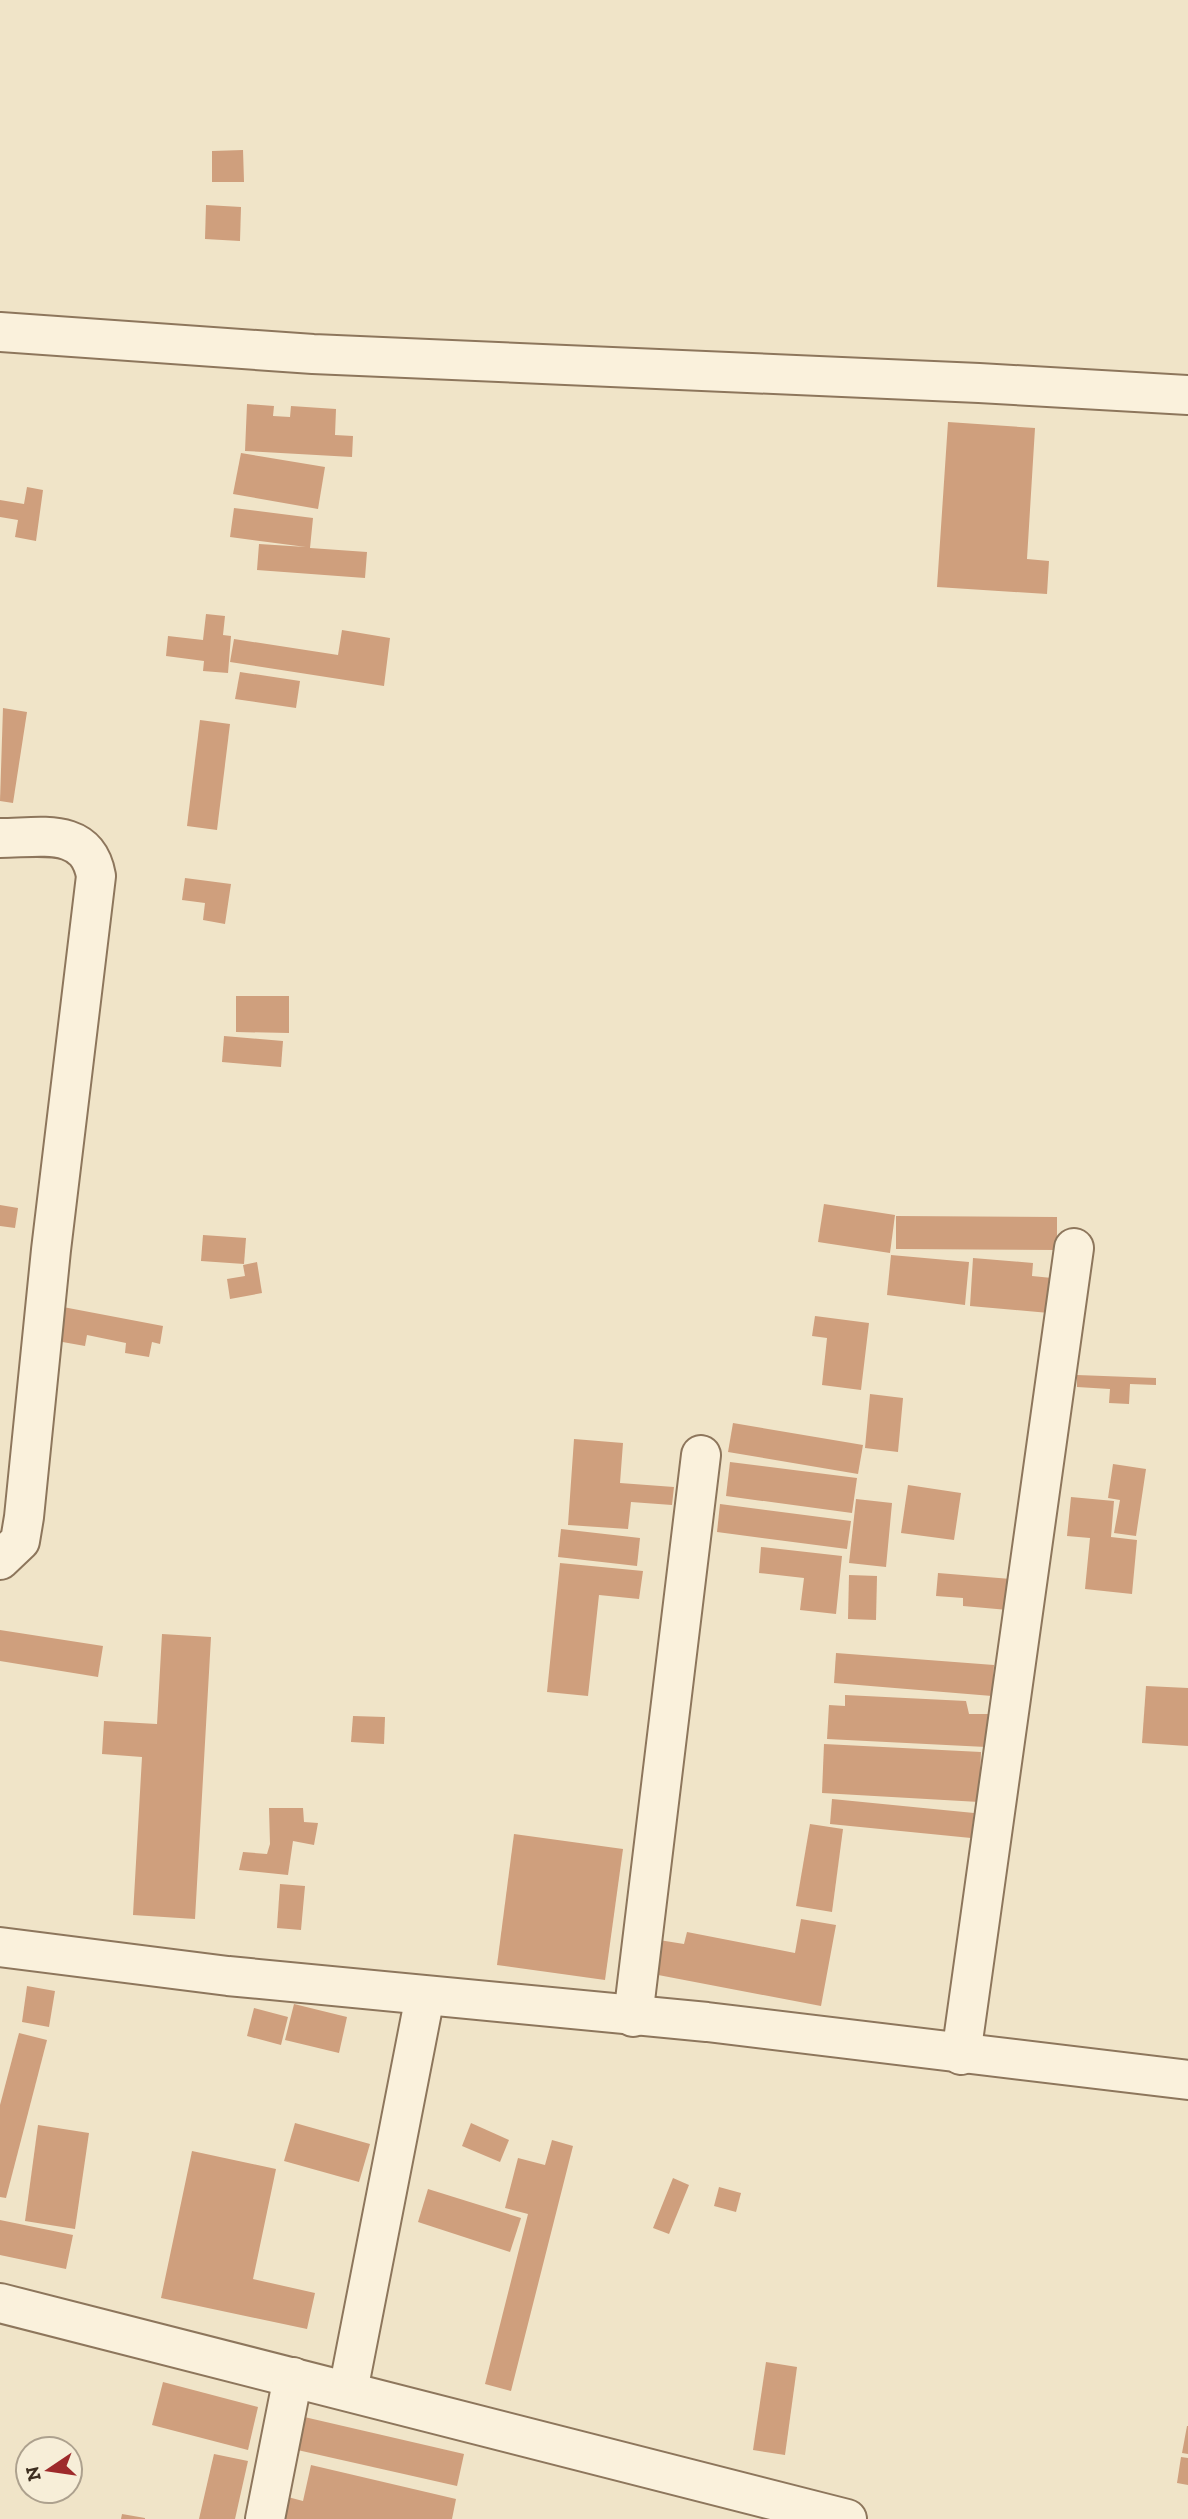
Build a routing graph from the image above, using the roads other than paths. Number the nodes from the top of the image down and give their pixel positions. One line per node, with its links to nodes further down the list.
1 (0, 332): 2 (street)
2 (1188, 395)
3 (0, 838): 6 (street)
4 (1074, 1248): 10 (street)
5 (701, 1455): 9 (street)
6 (0, 1560)
7 (0, 1947): 8 (street)
8 (425, 1996): 9 (street); 14 (street)
9 (633, 2017): 10 (street)
10 (961, 2055): 11 (street)
11 (1188, 2080)
12 (0, 2303): 13 (street)
13 (293, 2378): 14 (street); 15 (street)
14 (348, 2392): 16 (street)
15 (265, 2519)
16 (847, 2519)

